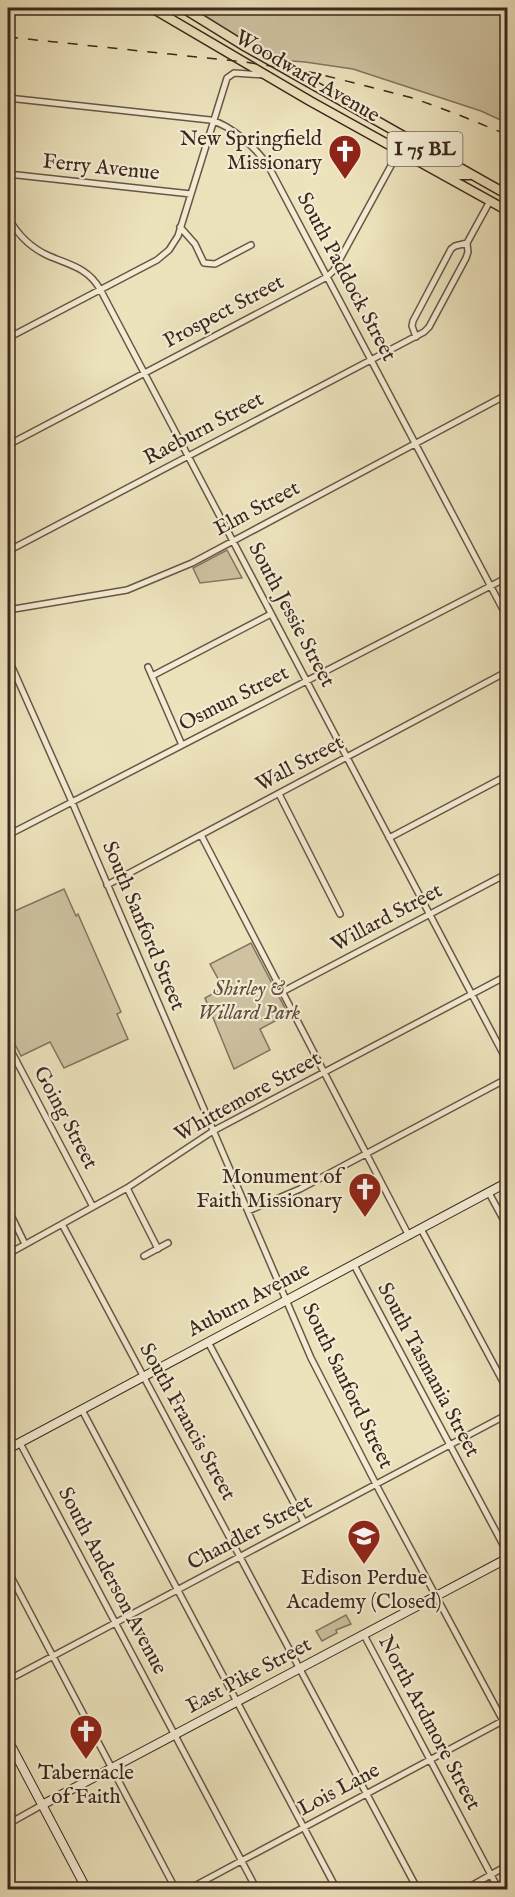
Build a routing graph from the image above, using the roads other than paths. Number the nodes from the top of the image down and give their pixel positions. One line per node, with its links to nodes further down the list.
1 (152, 8): 3 (main road, Woodward Avenue / I 75 BL)
2 (183, 8): 8 (main road, Woodward Avenue / I 75 BL)
3 (266, 76): 5 (street); 6 (main road, Woodward Avenue / I 75 BL)
4 (8, 98): 5 (street, South Paddock Street)
5 (214, 121): 9 (street); 18 (street, South Paddock Street)
6 (399, 151): 8 (main road); 11 (main road, Woodward Avenue / I 75 BL); 18 (street, Prospect Street)
7 (8, 174): 9 (street, Ferry Avenue)
8 (472, 176): 10 (main road, Woodward Avenue / I 75 BL)
9 (191, 194): 15 (street)
10 (507, 195)
11 (490, 201): 12 (main road); 13 (main road, Woodward Avenue / I 75 BL); 16 (street, Raeburn Street)
12 (507, 205)
13 (507, 211)
14 (8, 217): 19 (street, South Jessie Street)
15 (180, 227): 17 (street); 19 (street)
16 (467, 243): 20 (street, Raeburn Street); 20 (street, Raeburn Street)
17 (251, 245)
18 (327, 277): 22 (street, South Paddock Street); 23 (street, Prospect Street)
19 (100, 289): 21 (street); 23 (street, South Jessie Street)
20 (416, 337): 22 (street, Raeburn Street)
21 (8, 338)
22 (371, 360): 25 (street, South Paddock Street); 27 (street, Raeburn Street)
23 (144, 373): 26 (street, Prospect Street); 27 (street, South Jessie Street)
24 (507, 394): 25 (street, Elm Street)
25 (415, 444): 28 (street, Elm Street); 31 (street, South Paddock Street)
26 (8, 445)
27 (188, 456): 28 (street, South Jessie Street); 29 (street, Raeburn Street)
28 (233, 541): 32 (street, Elm Street); 33 (street, South Jessie Street)
29 (8, 551)
30 (507, 577): 31 (street, Osmun Street)
31 (490, 586): 34 (street, South Paddock Street); 39 (street, Osmun Street)
32 (8, 610)
33 (271, 614): 38 (street); 39 (street, South Jessie Street)
34 (507, 620)
35 (8, 658): 44 (street, South Sanford Street)
36 (148, 667): 38 (street)
37 (507, 671): 41 (street, Wall Street)
38 (152, 676): 40 (street)
39 (306, 681): 40 (street, Osmun Street); 41 (street, South Jessie Street)
40 (182, 745): 44 (street, Osmun Street)
41 (347, 757): 43 (street, Wall Street); 47 (street, South Jessie Street)
42 (507, 775): 47 (street)
43 (279, 794): 46 (street, Wall Street); 50 (street)
44 (72, 802): 45 (street, Osmun Street); 49 (street, South Sanford Street)
45 (8, 835)
46 (201, 835): 49 (street, Wall Street); 53 (street)
47 (389, 838): 51 (street, South Jessie Street)
48 (507, 873): 51 (street, Willard Street)
49 (107, 885): 59 (street, South Sanford Street)
50 (340, 914)
51 (429, 914): 53 (street, Willard Street); 54 (street, South Jessie Street)
52 (507, 975): 54 (street, Whittemore Street)
53 (282, 992): 57 (street)
54 (471, 994): 56 (street, South Jessie Street); 57 (street, Whittemore Street)
55 (8, 1045): 64 (street, Going Street)
56 (507, 1064)
57 (324, 1073): 59 (street, Whittemore Street); 60 (street)
58 (507, 1078): 60 (street)
59 (213, 1131): 62 (street, Whittemore Street); 66 (street, South Sanford Street)
60 (366, 1154): 66 (street); 70 (street)
61 (507, 1182): 63 (main road, Auburn Avenue)
62 (127, 1188): 64 (street, Whittemore Street); 73 (street)
63 (489, 1192): 68 (street); 69 (main road, Auburn Avenue)
64 (93, 1207): 67 (street, Whittemore Street)
65 (8, 1209): 72 (street)
66 (248, 1211): 77 (street, South Sanford Street)
67 (62, 1224): 72 (street, Whittemore Street); 79 (street, South Francis Street)
68 (507, 1228)
69 (421, 1229): 70 (main road, Auburn Avenue); 80 (street)
70 (408, 1236): 76 (main road, Auburn Avenue)
71 (168, 1243): 73 (street)
72 (26, 1244): 74 (street, Whittemore Street)
73 (158, 1249): 75 (street)
74 (8, 1254)
75 (144, 1256)
76 (354, 1264): 77 (main road, Auburn Avenue); 84 (street, South Tasmania Street)
77 (286, 1301): 78 (main road, Auburn Avenue); 86 (street, South Sanford Street)
78 (208, 1342): 79 (main road, Auburn Avenue); 87 (street)
79 (144, 1377): 81 (main road, Auburn Avenue); 88 (street, South Francis Street)
80 (507, 1391)
81 (82, 1410): 83 (main road, Auburn Avenue); 91 (street)
82 (507, 1414): 84 (street, Chandler Street)
83 (20, 1443): 85 (main road, Auburn Avenue); 93 (street, South Anderson Avenue)
84 (449, 1444): 86 (street, Chandler Street); 89 (street, South Tasmania Street)
85 (8, 1449)
86 (376, 1484): 87 (street, Chandler Street); 92 (street, South Sanford Street)
87 (304, 1522): 88 (street, Chandler Street)
88 (241, 1556): 91 (street, Chandler Street); 96 (street, South Francis Street)
89 (507, 1556): 92 (main road, East Pike Street)
90 (8, 1571): 95 (street)
91 (178, 1590): 93 (street, Chandler Street); 98 (street)
92 (436, 1596): 94 (main road, East Pike Street); 99 (street, South Sanford Street)
93 (115, 1623): 95 (street, Chandler Street); 101 (street, South Anderson Avenue)
94 (364, 1635): 96 (main road, East Pike Street); 105 (street, North Ardmore Street)
95 (53, 1656): 97 (street, Chandler Street); 106 (street)
96 (300, 1669): 98 (main road, East Pike Street); 107 (street, South Francis Street)
97 (8, 1680)
98 (238, 1702): 101 (main road, East Pike Street); 110 (street)
99 (505, 1720): 100 (street, South Sanford Street); 105 (street, Lois Lane)
100 (507, 1730)
101 (175, 1736): 106 (main road, East Pike Street); 111 (street, South Anderson Avenue)
102 (8, 1740): 103 (main road)
103 (16, 1756): 104 (street); 108 (main road)
104 (8, 1760)
105 (430, 1760): 107 (street, Lois Lane); 113 (street, North Ardmore Street)
106 (112, 1769): 108 (main road, East Pike Street); 115 (street)
107 (367, 1794): 110 (street, Lois Lane); 119 (street, South Francis Street)
108 (42, 1805): 109 (street, East Pike Street); 114 (main road)
109 (8, 1824)
110 (304, 1827): 111 (street, Lois Lane); 118 (street)
111 (241, 1860): 116 (street, Lois Lane); 117 (street, South Anderson Avenue)
112 (507, 1865): 113 (street)
113 (491, 1874): 120 (street); 121 (street, North Ardmore Street)
114 (87, 1890)
115 (177, 1890)
116 (187, 1890)
117 (257, 1890)
118 (337, 1890)
119 (418, 1890)
120 (464, 1890)
121 (499, 1890)

